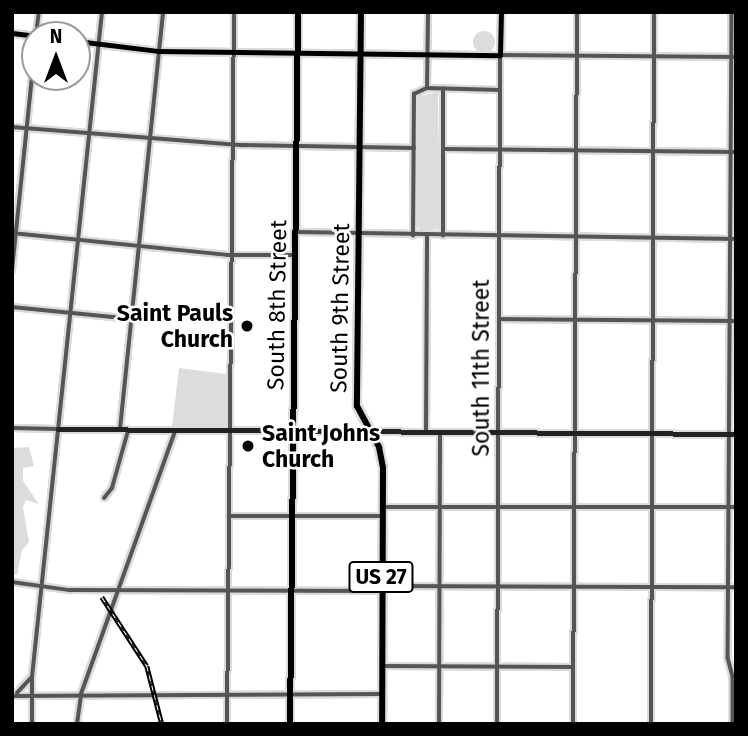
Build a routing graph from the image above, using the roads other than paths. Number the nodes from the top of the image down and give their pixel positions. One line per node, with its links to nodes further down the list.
1 (102, 12): 12 (street)
2 (163, 12): 13 (street)
3 (234, 12): 14 (street)
4 (298, 12): 15 (highway, South 8th Street)
5 (361, 12): 16 (highway, South 9th Street / US 27)
6 (428, 12): 17 (street)
7 (501, 12): 18 (main road, South 11th Street)
8 (578, 12): 19 (street)
9 (654, 12): 20 (street)
10 (732, 12): 21 (street)
11 (91, 44): 12 (main road)
12 (98, 45): 13 (main road); 28 (street)
13 (159, 51): 14 (main road); 29 (street)
14 (233, 52): 15 (main road); 30 (street)
15 (297, 54): 16 (main road); 31 (highway, South 8th Street)
16 (360, 54): 17 (main road); 32 (highway, South 9th Street / US 27)
17 (428, 54): 18 (main road); 22 (street)
18 (500, 55): 19 (street); 24 (street, South 11th Street)
19 (577, 56): 20 (street); 36 (street)
20 (654, 57): 21 (street); 37 (street)
21 (734, 57): 38 (street)
22 (427, 88): 23 (street); 33 (street)
23 (443, 89): 24 (street); 34 (street)
24 (500, 90): 35 (street, South 11th Street)
25 (31, 91): 27 (street)
26 (12, 127): 27 (street)
27 (27, 128): 28 (street); 40 (street)
28 (89, 134): 29 (street); 49 (street)
29 (151, 140): 30 (street); 50 (street)
30 (233, 143): 31 (street); 51 (street)
31 (296, 146): 32 (street); 39 (highway, South 8th Street)
32 (359, 148): 33 (street); 41 (highway, South 9th Street / US 27)
33 (414, 148): 42 (street)
34 (444, 149): 35 (street); 44 (street)
35 (500, 149): 36 (street); 45 (street, South 11th Street)
36 (577, 150): 37 (street); 46 (street)
37 (654, 150): 38 (street); 47 (street)
38 (733, 152): 48 (street)
39 (295, 232): 41 (street); 52 (highway, South 8th Street)
40 (14, 233): 49 (street); 53 (street)
41 (359, 234): 42 (street); 68 (highway, South 9th Street / US 27)
42 (413, 236): 43 (street)
43 (427, 236): 44 (street); 69 (street)
44 (443, 236): 45 (street)
45 (499, 237): 46 (street); 57 (street, South 11th Street)
46 (576, 238): 47 (street); 58 (street)
47 (653, 238): 48 (street); 59 (street)
48 (733, 239): 60 (street)
49 (78, 240): 50 (street); 55 (street)
50 (140, 246): 51 (street); 56 (street)
51 (232, 255): 52 (street); 66 (street)
52 (295, 255): 67 (highway, South 8th Street)
53 (12, 270)
54 (12, 307): 55 (street)
55 (70, 313): 56 (street); 62 (street)
56 (132, 319): 63 (street)
57 (499, 319): 58 (street); 71 (street, South 11th Street)
58 (576, 319): 59 (street); 72 (street)
59 (653, 320): 60 (street); 73 (street)
60 (733, 321): 74 (street)
61 (12, 428): 62 (street)
62 (58, 429): 63 (street); 95 (street)
63 (120, 431): 64 (street)
64 (128, 431): 65 (street); 76 (street)
65 (175, 432): 66 (street); 96 (street)
66 (230, 432): 67 (street); 84 (street)
67 (293, 433): 68 (street); 85 (highway, South 8th Street)
68 (370, 433): 69 (street); 77 (highway, South 9th Street / US 27)
69 (426, 433): 70 (street)
70 (440, 433): 71 (street); 78 (street)
71 (498, 433): 72 (street); 79 (street, South 11th Street)
72 (575, 433): 73 (street); 80 (street)
73 (652, 434): 74 (street); 81 (street)
74 (729, 434): 75 (street); 82 (street)
75 (736, 434)
76 (104, 498)
77 (382, 507): 78 (street); 86 (highway, South 9th Street / US 27)
78 (440, 507): 79 (street); 88 (street)
79 (498, 507): 80 (street); 89 (street, South 11th Street)
80 (575, 507): 81 (street); 90 (street)
81 (652, 507): 82 (street); 91 (street)
82 (729, 508): 83 (street); 92 (street)
83 (736, 508)
84 (230, 516): 85 (street); 98 (street)
85 (292, 516): 86 (street); 97 (highway, South 8th Street)
86 (382, 516): 94 (highway, South 9th Street / US 27)
87 (12, 582): 95 (street)
88 (440, 587): 89 (street); 94 (street); 100 (street)
89 (498, 587): 90 (street); 101 (street, South 11th Street)
90 (574, 587): 91 (street); 102 (street)
91 (652, 587): 92 (street); 119 (street)
92 (729, 587): 93 (street); 103 (street)
93 (736, 587)
94 (381, 588): 97 (street); 99 (highway, South 9th Street / US 27)
95 (41, 589): 96 (street); 104 (street)
96 (120, 590): 98 (street); 106 (street)
97 (292, 590): 98 (street); 108 (highway, South 8th Street)
98 (229, 591): 107 (street)
99 (382, 666): 100 (street); 109 (highway, South 9th Street / US 27)
100 (439, 667): 101 (street); 116 (street)
101 (497, 667): 102 (street); 117 (street, South 11th Street)
102 (573, 667): 118 (street)
103 (733, 668): 120 (street)
104 (32, 677): 105 (street); 110 (street)
105 (32, 693): 106 (street); 110 (street); 111 (street)
106 (81, 694): 107 (street); 112 (street)
107 (228, 694): 108 (street); 113 (street)
108 (290, 694): 109 (street); 114 (highway, South 8th Street)
109 (382, 694): 115 (highway, South 9th Street / US 27)
110 (14, 695)
111 (32, 724)
112 (77, 724)
113 (227, 724)
114 (290, 724)
115 (382, 724)
116 (439, 724)
117 (497, 724)
118 (573, 724)
119 (651, 724)
120 (733, 724)

